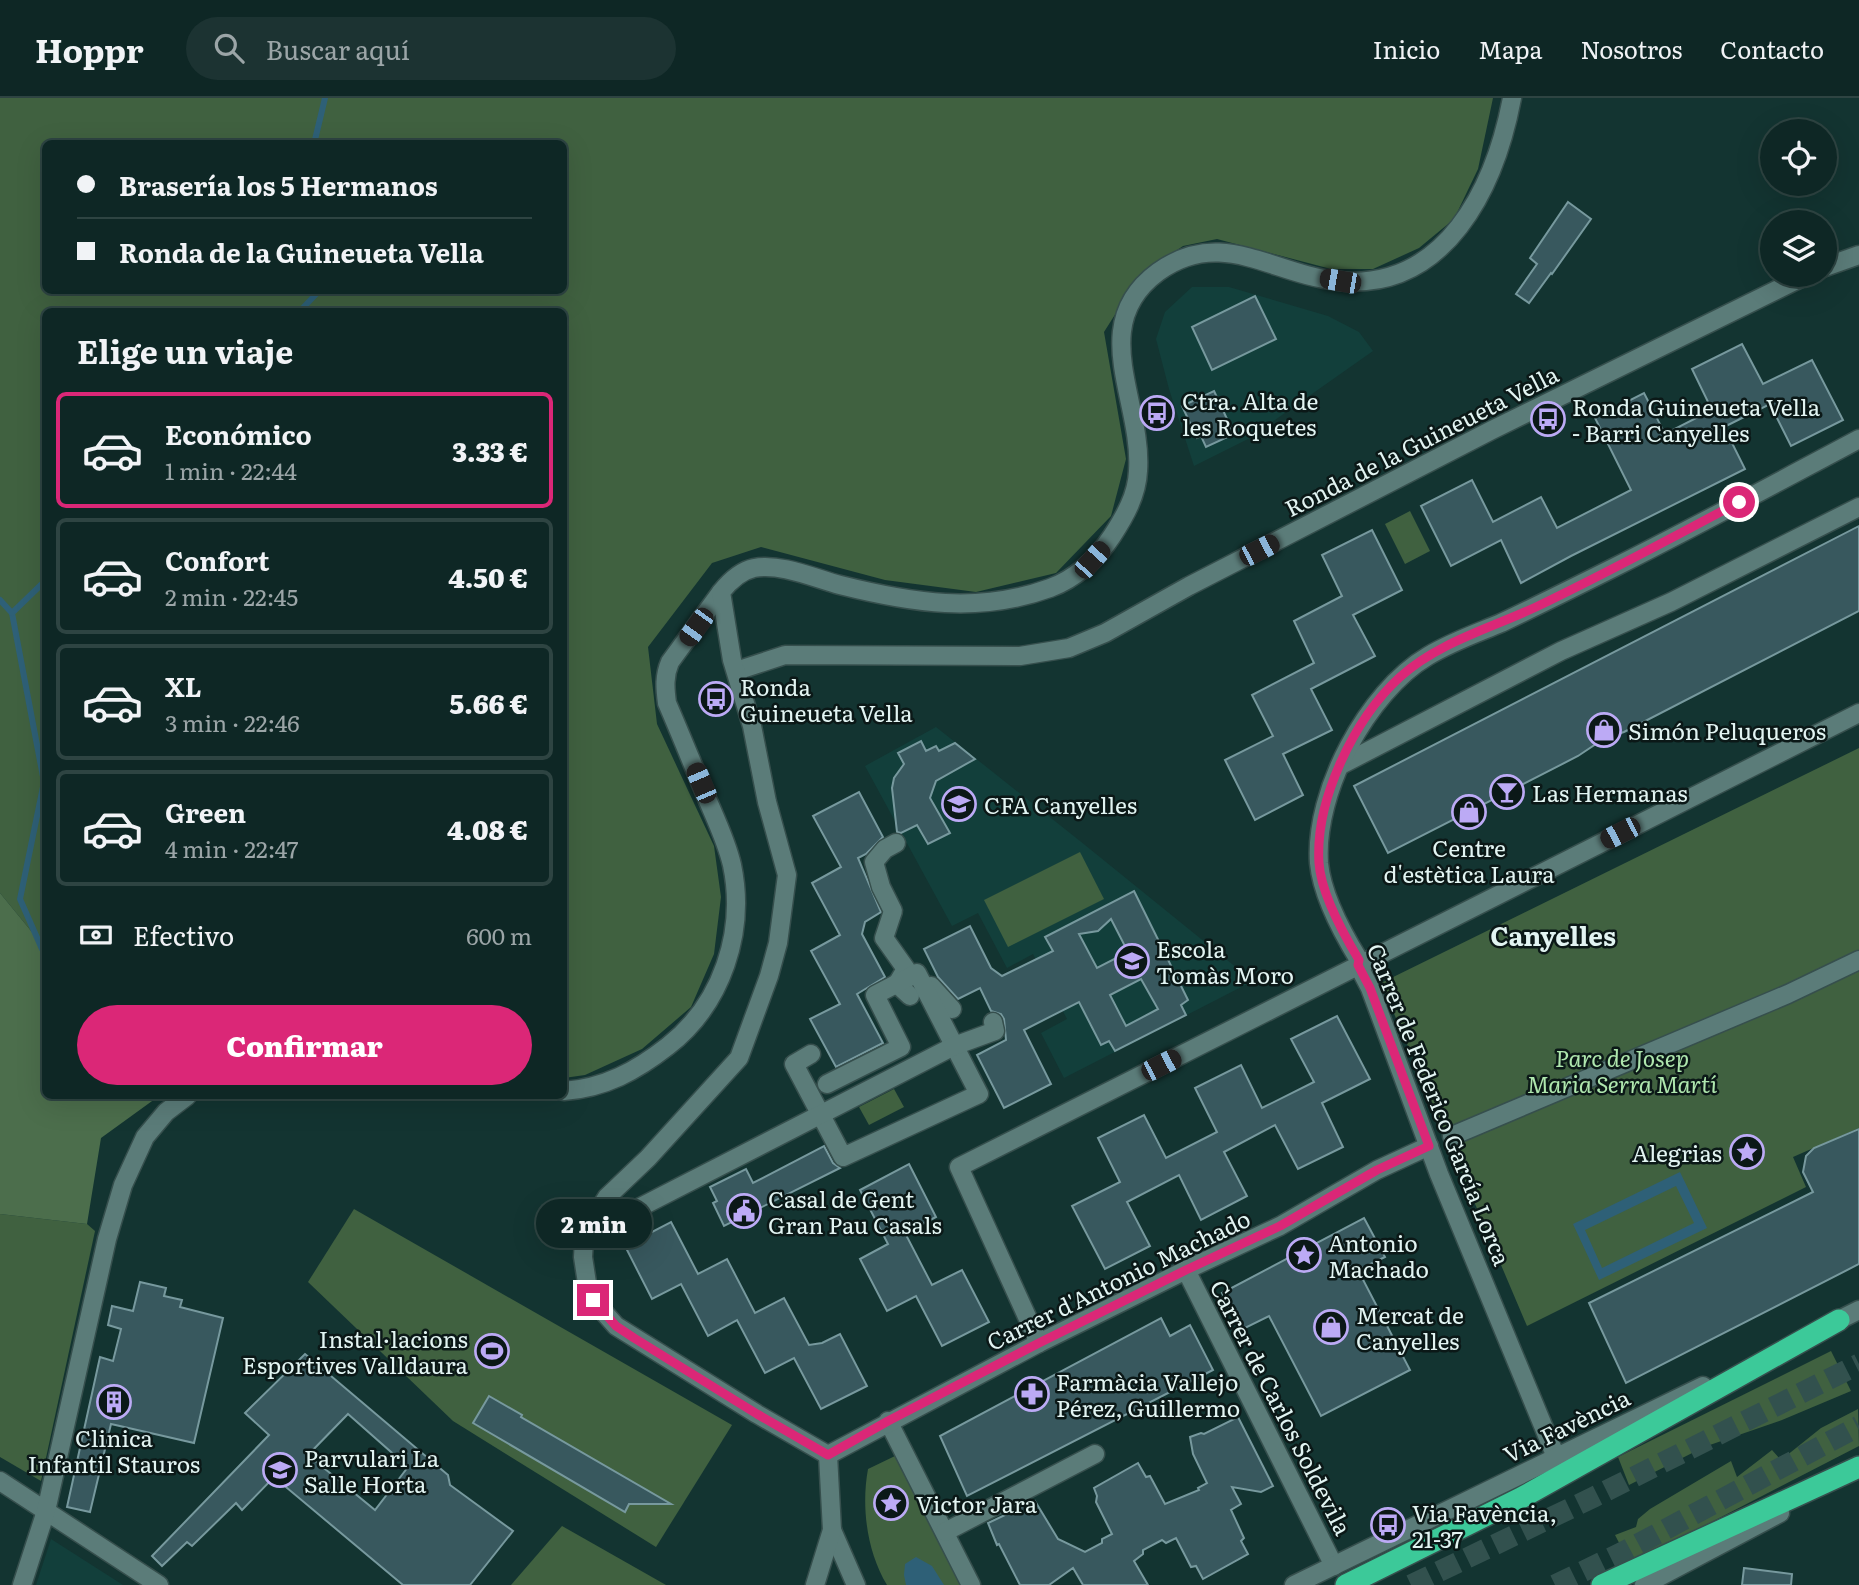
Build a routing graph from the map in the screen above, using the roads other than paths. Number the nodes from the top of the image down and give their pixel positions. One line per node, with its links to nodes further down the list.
1 (1511, 98): 7 (street)
2 (1859, 255): 3 (street)
3 (1837, 263)
4 (1784, 287): 8 (street, Ronda de la Guineueta Vella)
5 (1859, 439): 10 (street, Carrer de Federico García Lorca)
6 (1859, 508): 10 (street)
7 (721, 592): 8 (street); 20 (street)
8 (736, 671): 25 (street)
9 (1859, 713): 13 (street)
10 (1341, 765): 13 (street, Carrer de Federico García Lorca)
11 (896, 843): 14 (street)
12 (1859, 960): 23 (street)
13 (1358, 965): 24 (street, Carrer de Federico García Lorca); 29 (street)
14 (911, 989): 15 (street); 17 (street); 19 (street)
15 (952, 1009)
16 (993, 1022): 17 (street)
17 (954, 1046): 22 (street); 22 (street)
18 (811, 1054): 22 (street)
19 (827, 1084)
20 (567, 1091)
21 (183, 1099): 36 (street)
22 (818, 1117): 25 (street)
23 (1452, 1136)
24 (1429, 1146): 26 (street, Carrer d'Antonio Machado); 33 (street, Carrer de Federico García Lorca)
25 (589, 1226): 32 (street)
26 (1186, 1270): 29 (street, Carrer d'Antonio Machado); 39 (street, Carrer de Carlos Soldevila)
27 (1859, 1310): 28 (street, Via Favència)
28 (1839, 1320): 33 (street, Via Favència); 46 (highway)
29 (1039, 1343): 30 (street, Carrer d'Antonio Machado)
30 (888, 1421): 32 (street, Carrer d'Antonio Machado); 38 (street)
31 (1095, 1454): 38 (street)
32 (828, 1455): 37 (street)
33 (1556, 1457): 39 (street, Via Favència)
34 (1859, 1469): 47 (highway); 48 (street)
35 (0, 1481): 36 (street)
36 (46, 1511): 40 (street); 41 (street)
37 (832, 1530): 42 (street); 43 (street)
38 (944, 1532): 44 (street)
39 (1334, 1566): 45 (street, Via Favència)
40 (22, 1585)
41 (159, 1585)
42 (815, 1585)
43 (856, 1585)
44 (971, 1585)
45 (1294, 1585)
46 (1346, 1585)
47 (1602, 1585)
48 (1644, 1585)

